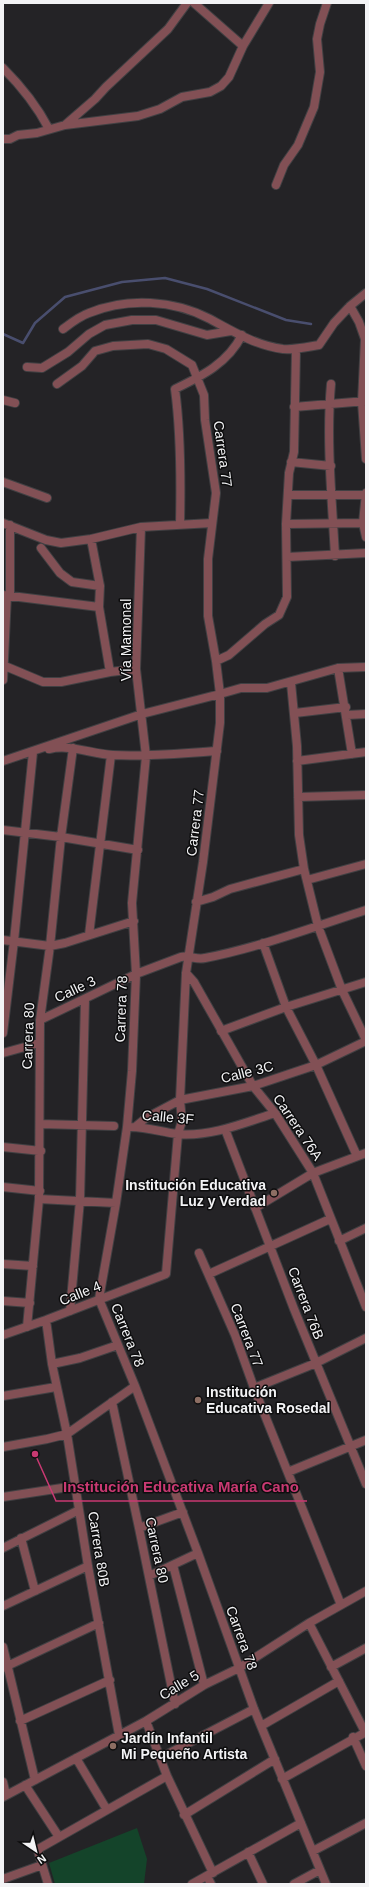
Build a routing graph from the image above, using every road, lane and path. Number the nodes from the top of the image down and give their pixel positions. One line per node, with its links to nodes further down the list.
1 (187, 3): 7 (street)
2 (194, 3): 5 (street)
3 (269, 3): 5 (street)
4 (327, 3): 10 (street)
5 (243, 46): 7 (street)
6 (3, 68): 8 (street)
7 (66, 125): 8 (street)
8 (49, 129): 9 (street)
9 (3, 139)
10 (276, 185)
11 (366, 293): 12 (street)
12 (350, 306): 16 (street); 22 (street)
13 (63, 329): 14 (street)
14 (231, 332): 15 (street); 17 (street)
15 (242, 335): 16 (street); 18 (street)
16 (296, 349): 25 (street)
17 (27, 367)
18 (198, 378): 19 (street, Carrera 77); 34 (street, Carrera 77); 36 (street)
19 (57, 384)
20 (331, 384): 24 (street)
21 (3, 400): 23 (street)
22 (364, 401): 24 (street); 26 (street)
23 (15, 403)
24 (330, 404): 25 (street); 28 (street)
25 (294, 406): 27 (street)
26 (366, 459)
27 (291, 462): 28 (street); 31 (street)
28 (331, 466): 32 (street)
29 (3, 482): 33 (street)
30 (366, 494): 32 (street); 38 (street)
31 (289, 495): 32 (street); 37 (street)
32 (332, 495): 39 (street)
33 (47, 498)
34 (212, 523): 36 (street); 50 (street, Carrera 77)
35 (6, 524): 42 (street); 48 (street)
36 (180, 524): 40 (street)
37 (286, 524): 39 (street); 46 (street)
38 (363, 524): 39 (street); 41 (street)
39 (333, 525): 45 (street)
40 (141, 527): 42 (street); 54 (street, Vía Mamonal)
41 (366, 537)
42 (91, 539): 47 (street)
43 (41, 548): 47 (street)
44 (366, 553): 45 (street)
45 (334, 556): 46 (street)
46 (287, 557): 50 (street)
47 (100, 586): 49 (street)
48 (7, 595): 49 (street); 51 (street)
49 (99, 607): 55 (street)
50 (216, 661): 58 (street, Carrera 77)
51 (5, 666): 55 (street); 56 (street)
52 (366, 666): 53 (street)
53 (338, 668): 57 (street); 59 (street)
54 (136, 669): 55 (street); 61 (street, Vía Mamonal)
55 (110, 672)
56 (3, 680)
57 (291, 683): 58 (street); 60 (street)
58 (220, 694): 61 (street); 65 (street, Carrera 77)
59 (346, 707): 60 (street); 63 (street)
60 (295, 713): 72 (street)
61 (142, 714): 66 (street); 70 (street, Carrera 78)
62 (366, 714): 63 (street)
63 (347, 715): 68 (street)
64 (73, 748): 66 (street); 69 (street); 77 (street, Carrera 80)
65 (217, 751): 70 (street); 83 (street, Carrera 77)
66 (33, 752): 71 (street); 76 (street)
67 (366, 752): 68 (street)
68 (352, 754): 72 (street)
69 (111, 755): 70 (street); 78 (street)
70 (146, 756): 79 (street, Carrera 78)
71 (3, 761)
72 (297, 761): 74 (street)
73 (366, 794): 74 (street)
74 (298, 797): 81 (street)
75 (3, 830): 76 (street)
76 (25, 833): 77 (street); 89 (street)
77 (61, 837): 78 (street); 91 (street, Carrera 80)
78 (100, 844): 79 (street); 87 (street)
79 (138, 850): 85 (street, Carrera 78)
80 (366, 864): 82 (street)
81 (304, 869): 82 (street); 83 (street)
82 (307, 880): 86 (street)
83 (196, 902): 92 (street, Carrera 77)
84 (366, 910): 86 (street, Calle 3)
85 (134, 921): 87 (street); 94 (street, Carrera 78)
86 (318, 926): 90 (street, Calle 3); 96 (street)
87 (89, 935): 91 (street)
88 (3, 940): 89 (street)
89 (14, 941): 91 (street); 101 (street)
90 (263, 943): 92 (street, Calle 3); 98 (street)
91 (50, 946): 99 (street, Carrera 80)
92 (189, 956): 93 (street, Carrera 77); 94 (street, Calle 3)
93 (186, 972): 100 (street, Carrera 76A); 107 (street, Carrera 77)
94 (136, 974): 97 (street, Calle 3); 112 (street, Carrera 78)
95 (366, 982): 96 (street)
96 (342, 990): 98 (street); 102 (street)
97 (85, 1000): 99 (street, Calle 3); 110 (street)
98 (286, 1007): 100 (street); 105 (street)
99 (40, 1020): 103 (street, Carrera 80)
100 (221, 1031): 106 (street, Carrera 76A)
101 (3, 1033)
102 (366, 1041): 105 (street, Calle 3C)
103 (39, 1043): 104 (street); 109 (street, Carrera 80)
104 (3, 1053)
105 (316, 1064): 106 (street, Calle 3C); 118 (street)
106 (253, 1086): 107 (street, Calle 3C); 108 (street, Carrera 76A)
107 (180, 1100): 112 (street, Calle 3C); 114 (street, Carrera 77)
108 (275, 1113): 113 (street, Calle 3F); 119 (street, Carrera 76A)
109 (40, 1124): 110 (street); 116 (street, Carrera 80)
110 (81, 1125): 111 (street); 122 (street)
111 (114, 1126)
112 (131, 1126): 114 (street, Calle 3F); 123 (street, Carrera 78)
113 (225, 1129): 114 (street, Calle 3F); 124 (street, Carrera 76B)
114 (178, 1134): 132 (street, Carrera 77)
115 (3, 1147): 116 (street)
116 (41, 1151): 121 (street, Carrera 80)
117 (366, 1153): 118 (street)
118 (357, 1156): 119 (street)
119 (313, 1174): 124 (street); 125 (street, Carrera 76A)
120 (3, 1187): 121 (street)
121 (39, 1195): 122 (street); 131 (street, Carrera 80)
122 (80, 1200): 123 (street); 138 (street)
123 (116, 1203): 134 (street, Carrera 78)
124 (255, 1208): 128 (street, Carrera 76B)
125 (330, 1219): 127 (street, Carrera 76A); 128 (street)
126 (366, 1228): 127 (street)
127 (339, 1241): 137 (street, Carrera 76A)
128 (270, 1246): 133 (street); 144 (street, Carrera 76B)
129 (200, 1253): 133 (street, Carrera 77)
130 (3, 1264): 131 (street)
131 (33, 1266): 136 (street, Carrera 80)
132 (166, 1274): 134 (street, Calle 4)
133 (209, 1274): 148 (street, Carrera 77)
134 (99, 1299): 138 (street, Calle 4); 143 (street, Carrera 78)
135 (3, 1301): 136 (street)
136 (30, 1303): 140 (street, Carrera 80)
137 (366, 1307)
138 (70, 1311): 139 (street, Calle 4)
139 (46, 1320): 140 (street, Calle 4); 145 (street, Carrera 80B)
140 (27, 1327): 141 (street, Calle 4)
141 (3, 1335)
142 (366, 1338): 144 (street)
143 (118, 1345): 145 (street); 146 (street, Carrera 78)
144 (316, 1363): 148 (street); 153 (street, Carrera 76B)
145 (52, 1364): 147 (street, Carrera 80B)
146 (135, 1386): 150 (street); 160 (street, Carrera 78)
147 (56, 1387): 149 (street); 151 (street, Carrera 80B)
148 (254, 1388): 155 (street, Carrera 77)
149 (3, 1396)
150 (112, 1402): 151 (street); 161 (street, Carrera 80)
151 (67, 1434): 154 (street); 157 (street, Carrera 80B)
152 (366, 1440): 153 (street)
153 (351, 1446): 155 (street); 156 (street, Carrera 76B)
154 (3, 1447)
155 (288, 1472): 170 (street, Carrera 77)
156 (366, 1484)
157 (75, 1486): 158 (street); 159 (street, Carrera 80B)
158 (3, 1497)
159 (79, 1510): 162 (street); 166 (street, Carrera 80B)
160 (183, 1512): 161 (street); 164 (street, Carrera 78)
161 (140, 1528): 167 (street, Carrera 80)
162 (21, 1538): 163 (street); 168 (street)
163 (3, 1548)
164 (198, 1553): 165 (street); 178 (street, Carrera 78)
165 (173, 1565): 167 (street); 181 (street)
166 (88, 1566): 168 (street); 173 (street, Carrera 80B)
167 (149, 1576): 182 (street, Carrera 80)
168 (35, 1591): 171 (street)
169 (366, 1591): 170 (street, Calle 5)
170 (341, 1605): 172 (street, Calle 5)
171 (3, 1606)
172 (309, 1623): 177 (street); 178 (street, Calle 5)
173 (99, 1624): 176 (street); 179 (street, Carrera 80B)
174 (3, 1647): 176 (street)
175 (366, 1648): 177 (street)
176 (5, 1667): 184 (street)
177 (331, 1667): 180 (street)
178 (239, 1668): 181 (street, Calle 5); 183 (street, Carrera 78)
179 (110, 1680): 184 (street); 188 (street, Carrera 80B)
180 (339, 1681): 186 (street); 187 (street)
181 (204, 1685): 182 (street, Calle 5)
182 (174, 1704): 185 (street, Calle 5)
183 (254, 1710): 186 (street, Carrera 78); 191 (street)
184 (20, 1721): 196 (street)
185 (146, 1721): 188 (street, Calle 5); 191 (street)
186 (261, 1726): 192 (street, Carrera 78)
187 (365, 1732): 189 (street)
188 (119, 1735): 190 (street, Calle 5)
189 (353, 1737): 193 (street); 195 (street)
190 (76, 1758): 196 (street, Calle 5); 200 (street)
191 (160, 1758): 194 (street)
192 (275, 1759): 195 (street, Carrera 78); 201 (street)
193 (366, 1766)
194 (167, 1776): 200 (street); 201 (street)
195 (282, 1779): 202 (street, Carrera 78)
196 (34, 1780): 198 (street, Calle 5)
197 (3, 1782): 199 (street)
198 (25, 1785): 199 (street, Calle 5); 204 (street)
199 (5, 1796)
200 (107, 1810): 204 (street)
201 (184, 1815): 209 (street)
202 (301, 1823): 205 (street, Carrera 78); 206 (street)
203 (366, 1823): 205 (street)
204 (59, 1837): 207 (street)
205 (313, 1851): 208 (street, Carrera 78)
206 (248, 1852): 209 (street); 214 (street)
207 (42, 1865): 210 (street); 211 (street)
208 (320, 1870): 215 (street); 216 (street, Carrera 78)
209 (210, 1874): 212 (street); 213 (street)
210 (3, 1879)
211 (48, 1884)
212 (192, 1884)
213 (211, 1884)
214 (264, 1884)
215 (294, 1884)
216 (326, 1884)

